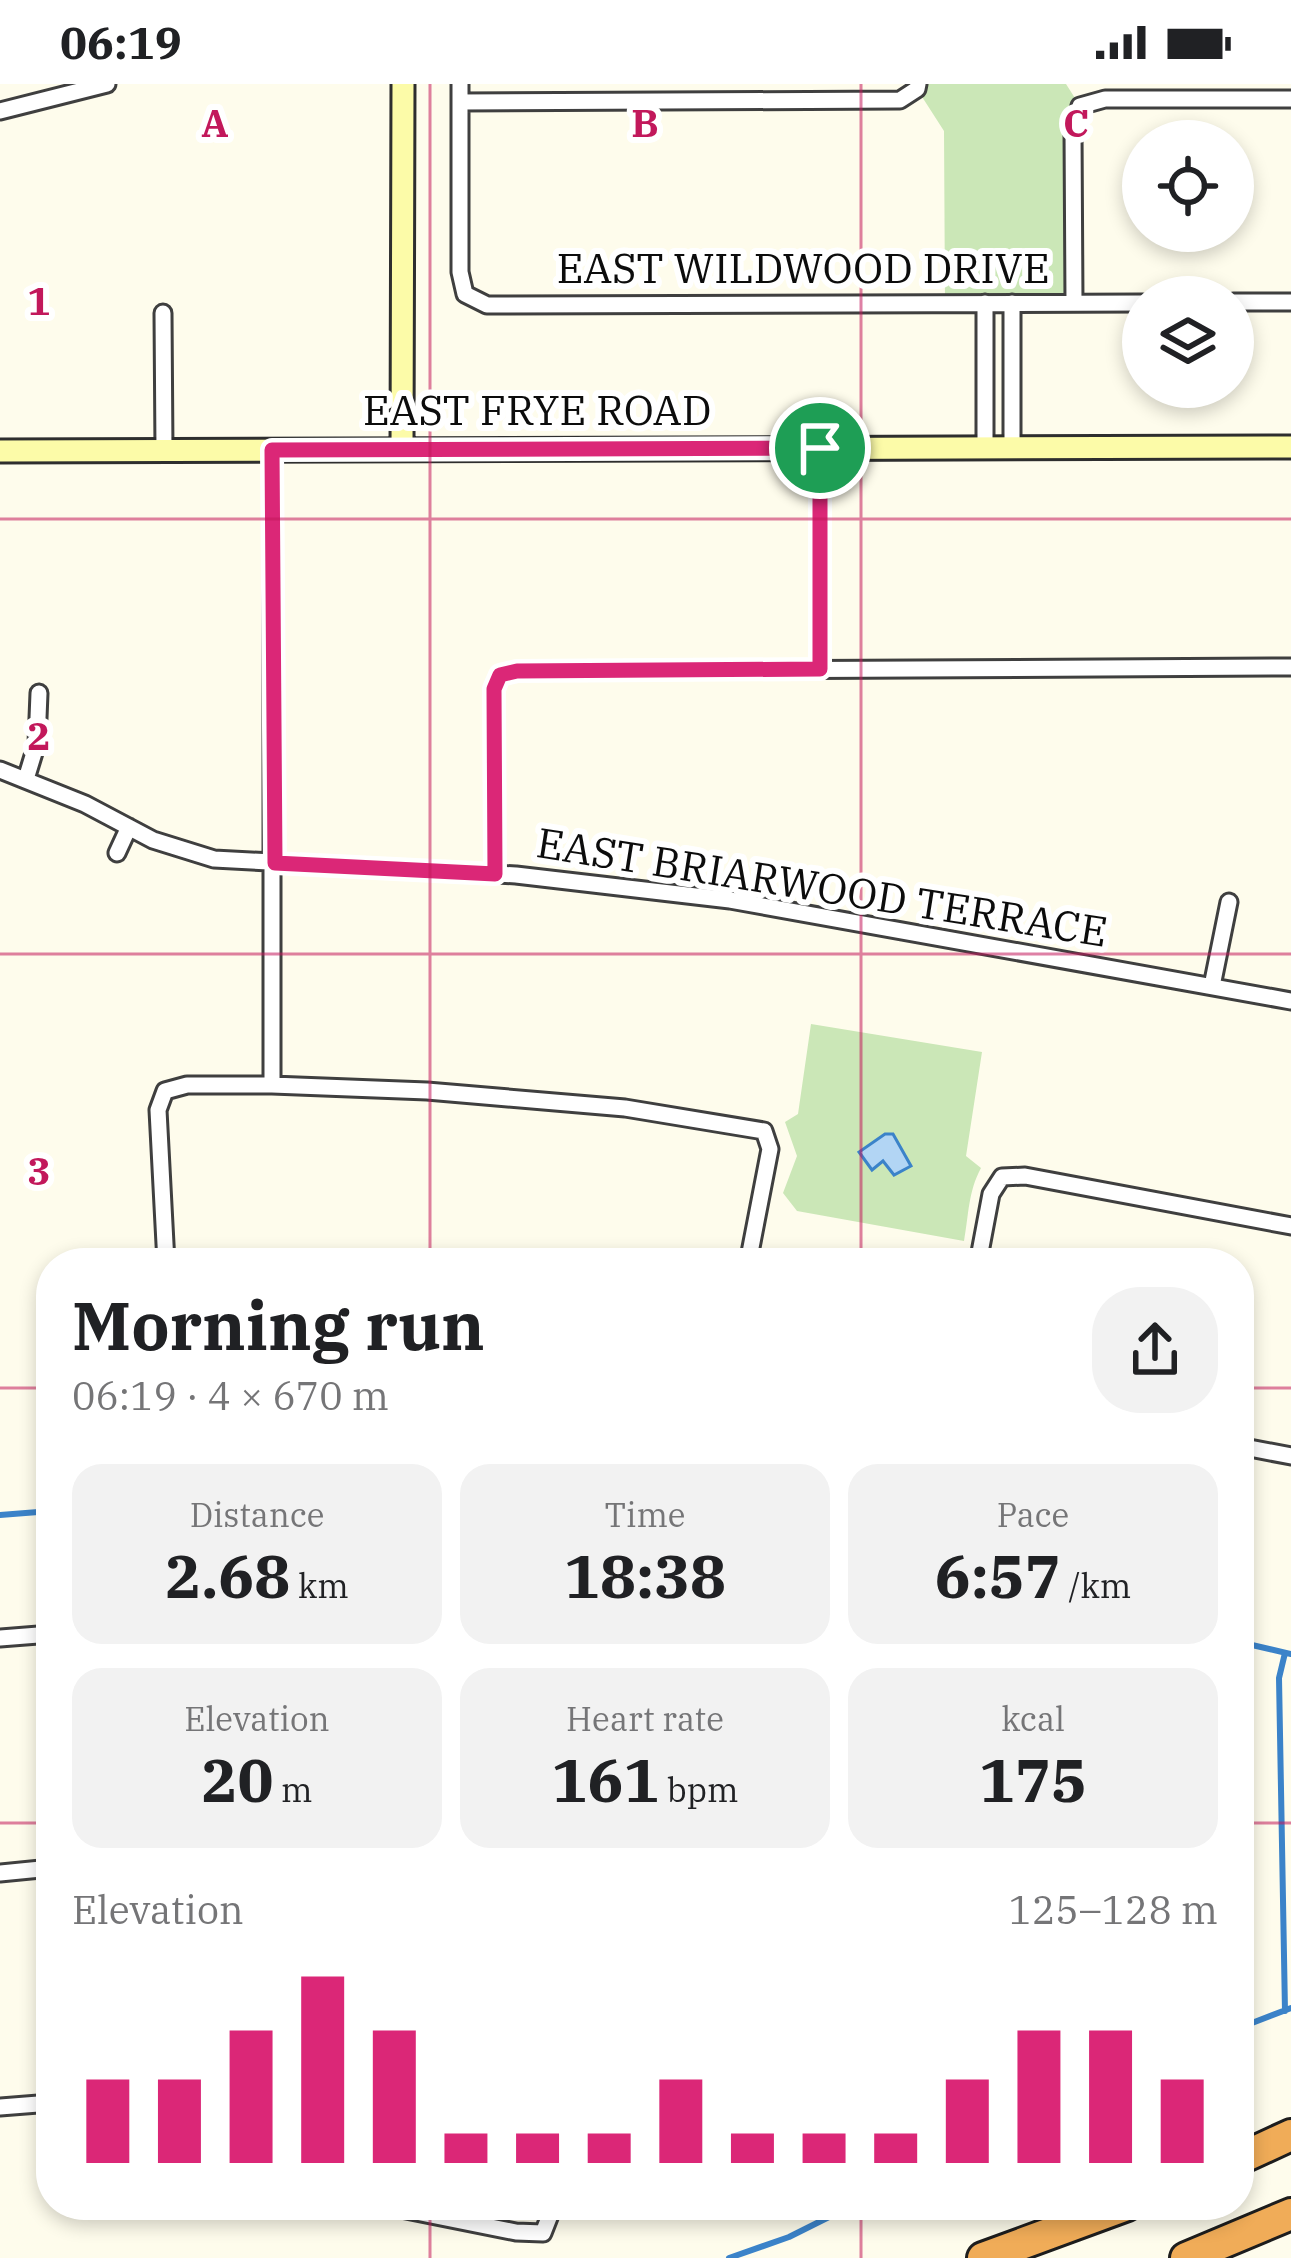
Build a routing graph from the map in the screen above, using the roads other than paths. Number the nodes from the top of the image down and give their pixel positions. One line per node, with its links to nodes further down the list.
1 (107, 84): 6 (street)
2 (403, 84): 20 (street)
3 (917, 86): 4 (street)
4 (460, 93): 9 (street, EAST WILDWOOD DRIVE)
5 (1291, 99): 11 (street)
6 (0, 111)
7 (1254, 302): 8 (street)
8 (1291, 302)
9 (985, 303): 10 (street, EAST WILDWOOD DRIVE); 14 (street)
10 (1012, 303): 11 (street, EAST WILDWOOD DRIVE); 15 (street)
11 (1073, 303): 12 (street, EAST WILDWOOD DRIVE)
12 (1122, 303)
13 (164, 313): 23 (street)
14 (985, 376): 15 (street); 19 (street)
15 (1012, 376): 16 (street)
16 (1012, 447): 17 (street, EAST FRYE ROAD); 19 (street, EAST FRYE ROAD)
17 (1291, 447)
18 (820, 448): 19 (street, EAST FRYE ROAD); 20 (street, EAST FRYE ROAD); 25 (street)
19 (985, 448)
20 (402, 449): 21 (street, EAST FRYE ROAD)
21 (272, 450): 23 (street, EAST FRYE ROAD); 31 (street)
22 (0, 451): 23 (street, EAST FRYE ROAD)
23 (164, 451)
24 (1291, 667): 25 (street)
25 (820, 669): 32 (street)
26 (39, 693): 28 (street)
27 (0, 770): 28 (street, EAST BRIARWOOD TERRACE)
28 (26, 778): 29 (street, EAST BRIARWOOD TERRACE)
29 (129, 827): 30 (street); 31 (street, EAST BRIARWOOD TERRACE)
30 (117, 854)
31 (275, 863): 32 (street, EAST BRIARWOOD TERRACE); 36 (street)
32 (495, 874): 34 (street, EAST BRIARWOOD TERRACE)
33 (1229, 902): 34 (street)
34 (1212, 986): 35 (street, EAST BRIARWOOD TERRACE)
35 (1291, 1001)
36 (272, 1084): 38 (street); 39 (street)
37 (1291, 1226): 40 (street)
38 (165, 1248)
39 (751, 1248)
40 (981, 1248)
41 (1254, 1450): 42 (street)
42 (1291, 1456)
43 (36, 1635): 44 (street)
44 (0, 1638)
45 (36, 1869): 46 (street)
46 (0, 1873)
47 (36, 2104): 48 (street)
48 (0, 2107)
49 (1291, 2135): 50 (highway)
50 (1254, 2152)
51 (1291, 2214): 56 (highway)
52 (456, 2220): 53 (street)
53 (548, 2220)
54 (1086, 2220): 55 (highway)
55 (983, 2258)
56 (1186, 2258)

